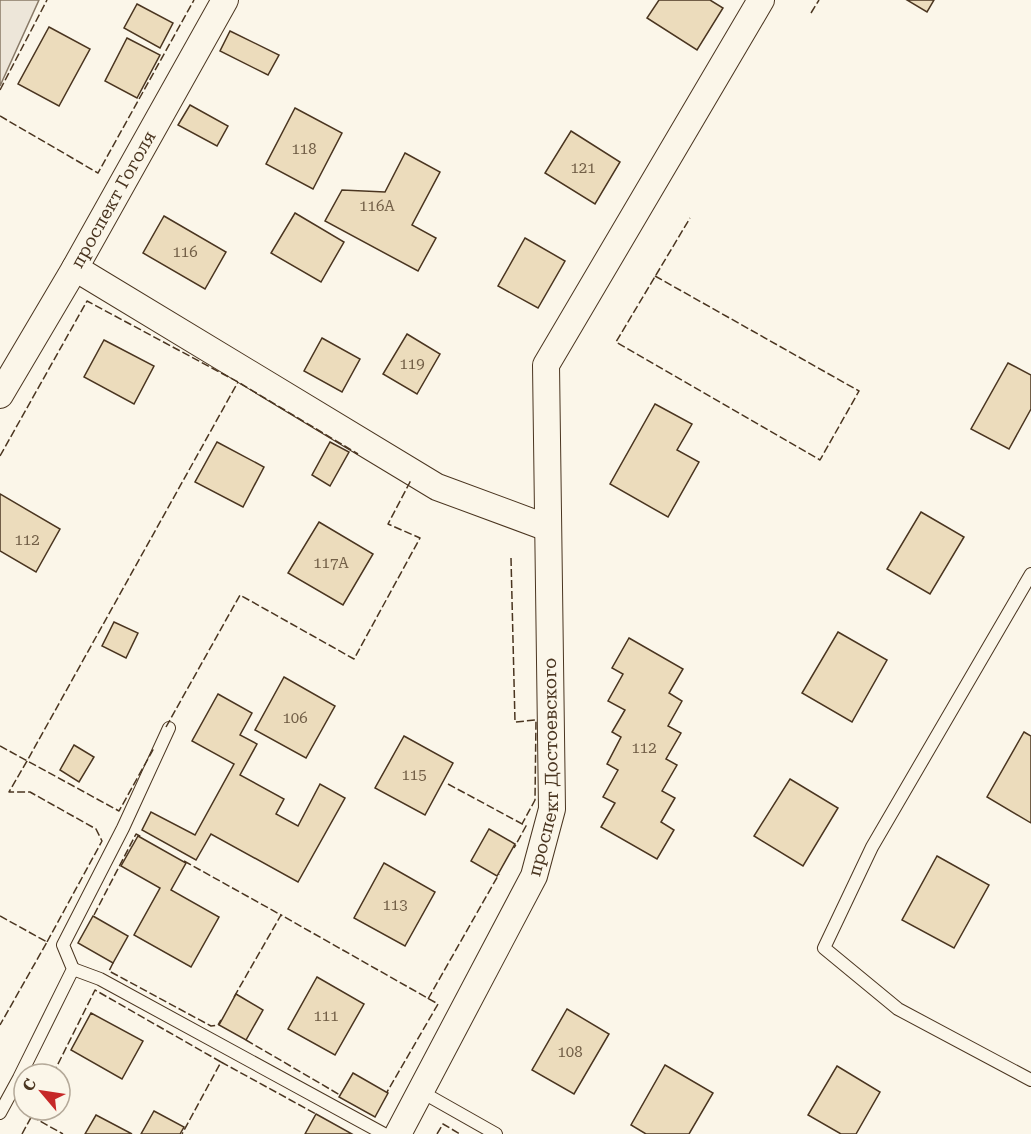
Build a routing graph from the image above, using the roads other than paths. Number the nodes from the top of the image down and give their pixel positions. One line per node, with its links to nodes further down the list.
1 (225, 0): 3 (street, проспект Гоголя)
2 (761, 0): 5 (street, проспект Достоевского)
3 (75, 268): 4 (street, проспект Гоголя); 5 (street)
4 (0, 395)
5 (548, 528): 11 (street, проспект Достоевского)
6 (1031, 574): 9 (lane)
7 (169, 729): 8 (lane)
8 (73, 969): 10 (lane); 13 (lane)
9 (1031, 1080)
10 (6, 1089): 12 (lane)
11 (420, 1091): 14 (street, проспект Достоевского); 15 (lane)
12 (0, 1113)
13 (384, 1134)
14 (398, 1134)
15 (496, 1134)

